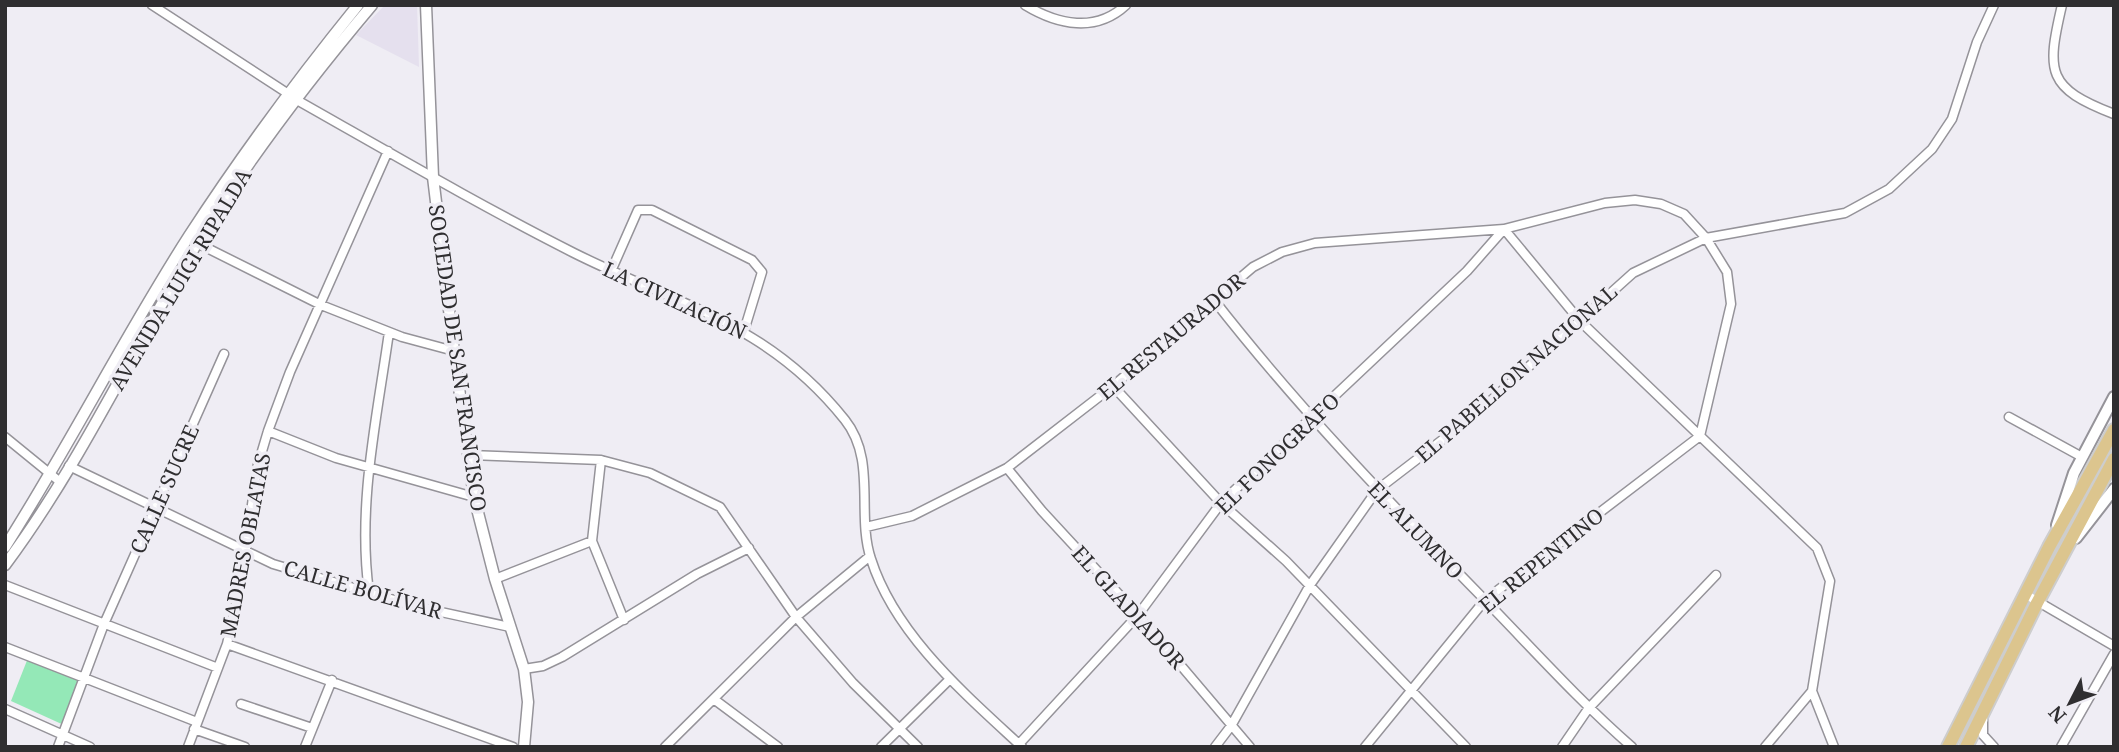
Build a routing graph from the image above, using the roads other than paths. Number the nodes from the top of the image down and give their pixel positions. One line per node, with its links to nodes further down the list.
1 (152, 5): 9 (street, LA CIVILACIÓN)
2 (358, 5): 9 (street, AVENIDA LUIGI RIPALDA)
3 (372, 5): 9 (street, AVENIDA LUIGI RIPALDA)
4 (426, 5): 12 (street, SOCIEDAD DE SAN FRANCISCO)
5 (1025, 5): 6 (street)
6 (1126, 5)
7 (1994, 5): 14 (street, EL PABELLON NACIONAL)
8 (2062, 5): 10 (street)
9 (291, 96): 11 (street, LA CIVILACIÓN); 15 (street, AVENIDA LUIGI RIPALDA)
10 (2114, 114)
11 (388, 151): 12 (street, LA CIVILACIÓN); 18 (street, MADRES OBLATAS)
12 (433, 177): 16 (street, LA CIVILACIÓN); 22 (street, SOCIEDAD DE SAN FRANCISCO)
13 (1504, 229): 14 (street, EL RESTAURADOR); 17 (street, EL RESTAURADOR); 19 (street); 27 (street, EL FONOGRAFO)
14 (1706, 238): 19 (street, EL PABELLON NACIONAL); 30 (street, EL RESTAURADOR)
15 (193, 240): 18 (street); 36 (street, AVENIDA LUIGI RIPALDA); 40 (street, AVENIDA LUIGI RIPALDA)
16 (612, 269): 20 (street, LA CIVILACIÓN); 20 (street)
17 (1214, 300): 24 (street, EL RESTAURADOR); 27 (street, EL ALUMNO)
18 (321, 305): 21 (street); 29 (street, MADRES OBLATAS)
19 (1580, 321): 30 (street); 42 (street, EL PABELLON NACIONAL)
20 (744, 331): 47 (street, LA CIVILACIÓN)
21 (389, 332): 22 (street); 37 (street)
22 (454, 351): 32 (street, SOCIEDAD DE SAN FRANCISCO)
23 (224, 354): 46 (street, CALLE SUCRE)
24 (1113, 386): 38 (street, EL RESTAURADOR); 45 (street)
25 (2114, 397): 33 (main road)
26 (2009, 417): 33 (street)
27 (1312, 418): 42 (street, EL ALUMNO); 45 (street, EL FONOGRAFO)
28 (2114, 430): 41 (main road)
29 (268, 431): 37 (street); 52 (street, MADRES OBLATAS)
30 (1700, 436): 62 (street, EL REPENTINO); 79 (street)
31 (5, 437): 40 (street)
32 (470, 456): 35 (street); 44 (street, SOCIEDAD DE SAN FRANCISCO)
33 (2082, 457): 39 (main road)
34 (2114, 459): 41 (main road)
35 (601, 460): 48 (street); 51 (street)
36 (69, 466): 40 (street, AVENIDA LUIGI RIPALDA); 46 (street, CALLE BOLÍVAR)
37 (370, 466): 44 (street); 60 (street)
38 (1007, 468): 47 (street, EL RESTAURADOR); 64 (street, EL GLADIADOR)
39 (2074, 474): 41 (street); 50 (main road)
40 (55, 478): 49 (street, AVENIDA LUIGI RIPALDA); 55 (street, AVENIDA LUIGI RIPALDA)
41 (2094, 482): 43 (street); 50 (main road); 53 (main road)
42 (1377, 490): 59 (street, EL PABELLON NACIONAL); 62 (street, EL ALUMNO)
43 (2113, 491): 53 (main road)
44 (474, 497): 57 (street, SOCIEDAD DE SAN FRANCISCO)
45 (1221, 503): 59 (street); 64 (street, EL FONOGRAFO)
46 (156, 508): 52 (street, CALLE BOLÍVAR); 67 (street, CALLE SUCRE)
47 (866, 527): 54 (street, LA CIVILACIÓN)
48 (592, 541): 57 (street); 66 (street)
49 (5, 547)
50 (2049, 547): 61 (main road)
51 (749, 548): 65 (street); 66 (street)
52 (246, 552): 60 (street, CALLE BOLÍVAR); 69 (street, MADRES OBLATAS)
53 (2064, 554): 63 (main road)
54 (870, 556): 65 (street); 77 (street, LA CIVILACIÓN)
55 (5, 565)
56 (1716, 575): 84 (street)
57 (495, 579): 68 (street, SOCIEDAD DE SAN FRANCISCO)
58 (5, 585): 67 (street)
59 (1310, 585): 78 (street); 86 (street, EL PABELLON NACIONAL)
60 (369, 592): 68 (street, CALLE BOLÍVAR)
61 (2025, 594): 63 (street); 91 (main road)
62 (1485, 600): 78 (street, EL REPENTINO); 84 (street, EL ALUMNO)
63 (2037, 603): 70 (street); 82 (main road)
64 (1139, 615): 86 (street, EL GLADIADOR); 90 (street, EL FONOGRAFO)
65 (796, 617): 80 (street); 88 (street)
66 (624, 620): 74 (street)
67 (104, 624): 73 (street); 75 (street, CALLE SUCRE)
68 (510, 627): 74 (street, SOCIEDAD DE SAN FRANCISCO)
69 (227, 644): 73 (street, MADRES OBLATAS); 76 (street)
70 (2114, 646)
71 (5, 647): 75 (street)
72 (2114, 654): 113 (street)
73 (218, 668): 85 (street, MADRES OBLATAS)
74 (524, 669): 98 (street, SOCIEDAD DE SAN FRANCISCO)
75 (84, 678): 85 (street); 89 (street, CALLE SUCRE)
76 (332, 680): 87 (street); 97 (street)
77 (950, 680): 88 (street); 90 (street, LA CIVILACIÓN)
78 (1410, 691): 105 (street, EL REPENTINO); 106 (street)
79 (1812, 691): 109 (street); 110 (street)
80 (715, 700): 99 (street); 100 (street)
81 (241, 704): 87 (street)
82 (1985, 708): 111 (main road); 112 (street)
83 (5, 709): 89 (street)
84 (1588, 709): 107 (street); 108 (street, EL ALUMNO)
85 (196, 726): 94 (street, MADRES OBLATAS); 95 (street)
86 (1231, 726): 103 (street, EL PABELLON NACIONAL); 104 (street, EL GLADIADOR)
87 (312, 728): 96 (street)
88 (899, 729): 101 (street); 102 (street)
89 (63, 734): 92 (street, CALLE SUCRE); 93 (street)
90 (1021, 745)
91 (1949, 745)
92 (58, 747)
93 (90, 747)
94 (188, 747)
95 (245, 747)
96 (305, 747)
97 (513, 747)
98 (524, 747)
99 (665, 747)
100 (778, 747)
101 (881, 747)
102 (918, 747)
103 (1215, 747)
104 (1250, 747)
105 (1365, 747)
106 (1466, 747)
107 (1562, 747)
108 (1632, 747)
109 (1765, 747)
110 (1834, 747)
111 (1966, 747)
112 (1994, 747)
113 (2061, 747)

